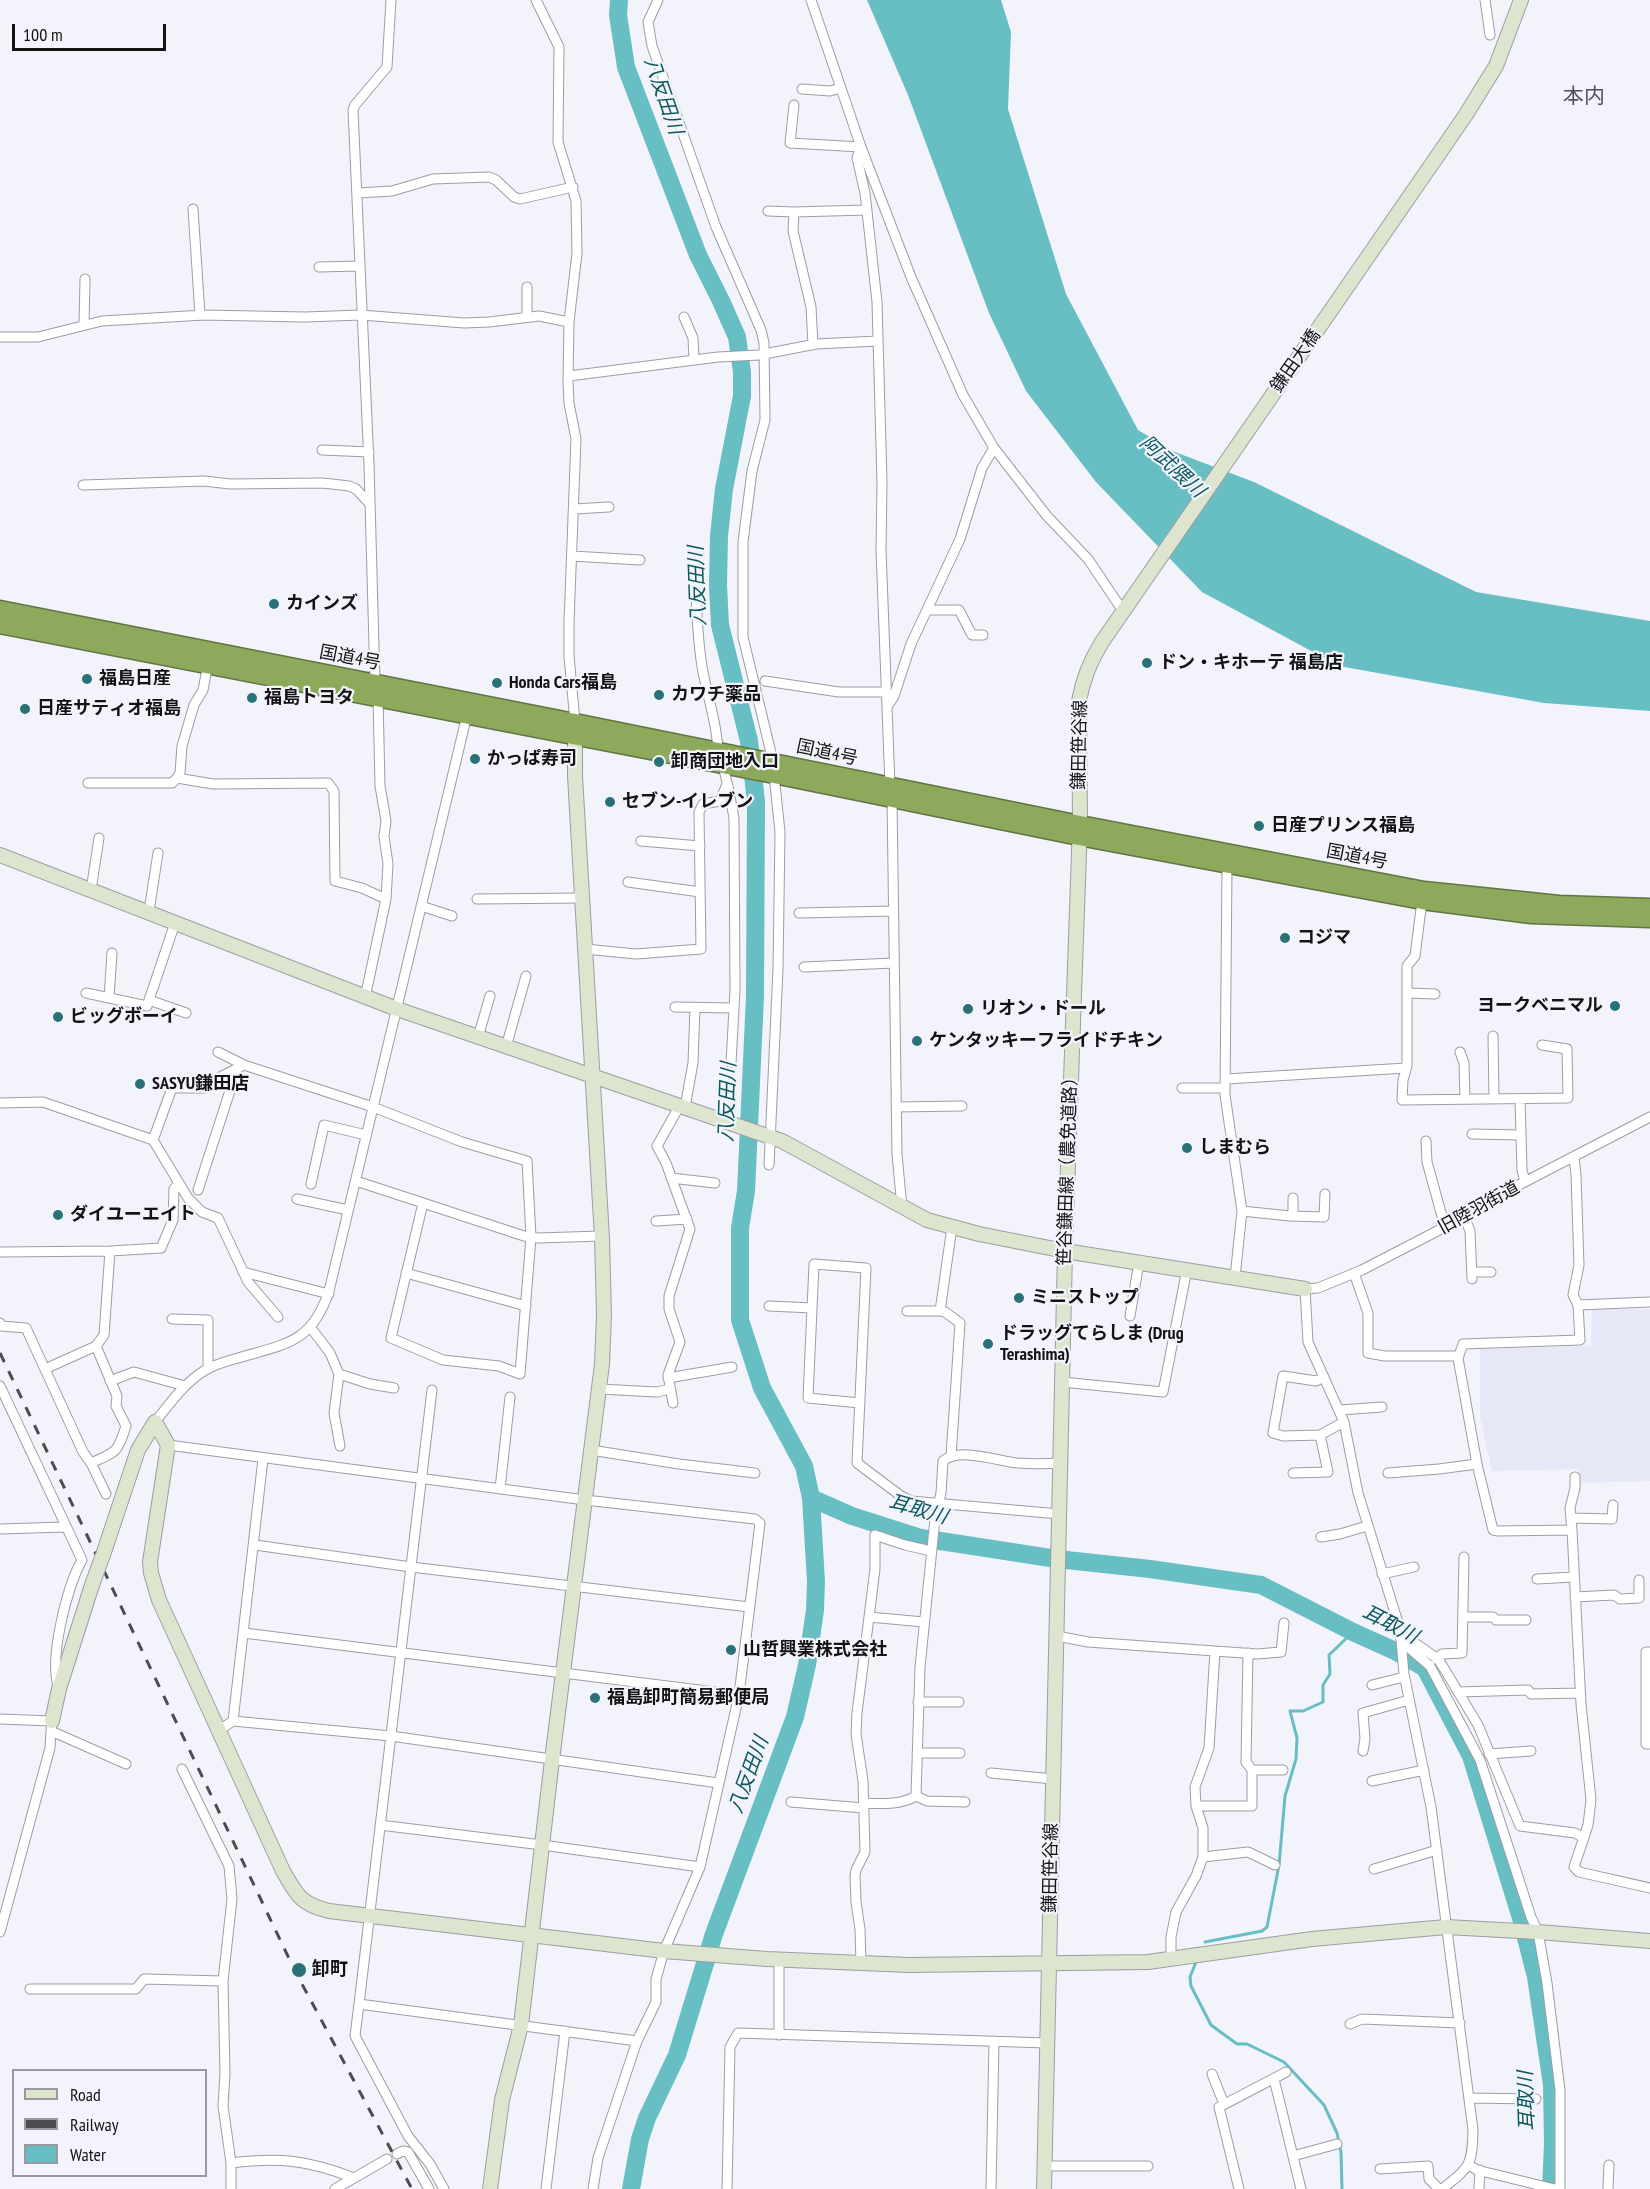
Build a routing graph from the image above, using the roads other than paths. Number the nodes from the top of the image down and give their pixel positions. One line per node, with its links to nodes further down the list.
1 (391, 0): 13 (street)
2 (536, 0): 12 (street)
3 (658, 0): 31 (street)
4 (811, 0): 9 (street)
5 (1485, 0): 7 (street)
6 (1521, 0): 44 (street, 鎌田大橋)
7 (1490, 35)
8 (802, 88): 9 (street)
9 (841, 88): 11 (street)
10 (794, 105): 11 (street)
11 (861, 147): 15 (street); 34 (street)
12 (573, 187): 13 (street); 26 (street)
13 (357, 193): 18 (street)
14 (193, 209): 22 (street)
15 (867, 210): 17 (street); 29 (street)
16 (768, 211): 17 (street)
17 (794, 212): 30 (street)
18 (359, 266): 19 (street); 23 (street)
19 (319, 267)
20 (85, 279): 27 (street)
21 (527, 287): 24 (street)
22 (200, 315): 23 (street); 27 (street)
23 (361, 315): 24 (street); 36 (street)
24 (527, 317): 26 (street)
25 (684, 317): 32 (street)
26 (569, 322): 33 (street)
27 (84, 325): 28 (street)
28 (0, 336)
29 (878, 341): 30 (street); 52 (street)
30 (813, 345): 31 (street)
31 (761, 354): 32 (street); 57 (street)
32 (694, 360): 33 (street)
33 (568, 376): 40 (street)
34 (994, 448): 44 (street); 46 (street)
35 (322, 450): 36 (street)
36 (369, 452): 38 (street)
37 (83, 485): 38 (street)
38 (370, 504): 51 (street)
39 (609, 507): 40 (street)
40 (574, 509): 41 (street)
41 (572, 556): 42 (street); 55 (street)
42 (640, 560)
43 (696, 593): 56 (street)
44 (1125, 608): 62 (street, 鎌田笹谷線)
45 (0, 609): 51 (highway, 国道4号)
46 (928, 610): 48 (street); 53 (street)
47 (0, 625): 49 (highway, 国道4号)
48 (983, 635)
49 (208, 664): 51 (highway, 国道4号); 58 (street)
50 (765, 681): 52 (street)
51 (377, 690): 54 (highway, 国道4号); 55 (highway, 国道4号); 73 (street)
52 (886, 692): 53 (street)
53 (887, 707): 61 (street)
54 (467, 715): 55 (highway, 国道4号); 76 (street)
55 (575, 729): 56 (highway, 国道4号); 72 (street)
56 (724, 758): 57 (highway, 国道4号); 60 (street)
57 (770, 767): 61 (highway, 国道4号); 125 (street)
58 (177, 778): 59 (street); 73 (street)
59 (88, 783)
60 (727, 784): 65 (street); 98 (street)
61 (891, 792): 62 (highway, 国道4号); 79 (street)
62 (1079, 831): 68 (highway, 国道4号); 77 (highway, 国道4号); 153 (street, 笹谷鎌田線（農免道路）)
63 (99, 838): 70 (street)
64 (641, 841): 65 (street)
65 (700, 846): 71 (street)
66 (158, 853): 78 (street)
67 (0, 855): 70 (street)
68 (1227, 866): 75 (highway, 国道4号); 111 (street)
69 (628, 882): 71 (street)
70 (92, 890): 78 (street)
71 (700, 892): 84 (street)
72 (582, 898): 74 (street); 84 (street)
73 (386, 899): 94 (street)
74 (477, 899)
75 (1422, 901): 82 (highway, 国道4号); 90 (street)
76 (421, 906): 81 (street); 99 (street)
77 (1650, 907)
78 (149, 911): 83 (street)
79 (893, 911): 80 (street); 86 (street)
80 (798, 913)
81 (452, 916)
82 (1650, 919)
83 (175, 923): 94 (street); 95 (street)
84 (585, 949): 110 (street)
85 (112, 953): 93 (street)
86 (894, 963): 87 (street); 120 (street)
87 (804, 967)
88 (526, 976): 104 (street)
89 (86, 993): 93 (street)
90 (1407, 993): 91 (street); 109 (street)
91 (1435, 994)
92 (490, 996): 102 (street)
93 (109, 998): 95 (street)
94 (365, 998): 99 (street)
95 (149, 1000): 100 (street)
96 (675, 1007): 97 (street)
97 (695, 1008): 98 (street); 117 (street)
98 (733, 1008): 107 (street)
99 (397, 1009): 102 (street); 119 (street)
100 (186, 1013)
101 (1493, 1036): 114 (street)
102 (478, 1037): 104 (street)
103 (1542, 1045): 115 (street)
104 (506, 1047): 110 (street)
105 (218, 1052): 108 (street)
106 (1460, 1052): 113 (street)
107 (731, 1063)
108 (240, 1067): 119 (street); 126 (street); 136 (street)
109 (1406, 1068): 111 (street); 113 (street)
110 (592, 1075): 117 (street); 150 (street)
111 (1225, 1083): 112 (street); 143 (street)
112 (1182, 1088)
113 (1465, 1099): 114 (street)
114 (1494, 1099): 115 (street)
115 (1520, 1099): 124 (street)
116 (0, 1103): 126 (street)
117 (682, 1106): 125 (street); 130 (street)
118 (962, 1106): 120 (street)
119 (373, 1107): 123 (street); 151 (street)
120 (896, 1107): 141 (street)
121 (1650, 1117): 128 (street, 旧陸羽街道)
122 (1472, 1134): 124 (street)
123 (366, 1135): 131 (street); 135 (street)
124 (1521, 1135): 132 (street)
125 (769, 1137): 129 (street); 141 (street)
126 (153, 1140): 133 (street)
127 (1426, 1141): 149 (street)
128 (1574, 1157): 132 (street, 旧陸羽街道); 165 (street)
129 (769, 1165)
130 (671, 1178): 134 (street); 146 (street)
131 (356, 1181): 140 (street); 142 (street)
132 (1525, 1182): 145 (street, 旧陸羽街道)
133 (179, 1183): 152 (street); 157 (street)
134 (715, 1183)
135 (311, 1184)
136 (198, 1190)
137 (1325, 1194): 144 (street)
138 (297, 1198): 142 (street)
139 (1293, 1198): 144 (street)
140 (423, 1203): 151 (street); 159 (street)
141 (902, 1208): 148 (street)
142 (348, 1210): 163 (street)
143 (1242, 1211): 144 (street); 161 (street)
144 (1293, 1216)
145 (1464, 1216): 149 (street, 旧陸羽街道); 158 (street)
146 (687, 1219): 147 (street); 183 (street)
147 (656, 1221)
148 (952, 1227): 153 (street); 170 (street)
149 (1445, 1227): 160 (street, 旧陸羽街道)
150 (601, 1236): 151 (street); 189 (street)
151 (531, 1237): 166 (street)
152 (110, 1251): 154 (street); 176 (street)
153 (1065, 1251): 155 (street); 185 (street, 笹谷鎌田線（農免道路）)
154 (0, 1252)
155 (1139, 1262): 156 (street); 171 (street)
156 (1186, 1269): 161 (street); 185 (street)
157 (243, 1272): 163 (street); 172 (street)
158 (1491, 1272)
159 (406, 1273): 166 (street); 166 (street)
160 (1354, 1274): 162 (street, 旧陸羽街道); 177 (street)
161 (1235, 1277): 162 (street)
162 (1305, 1289): 182 (street)
163 (328, 1294): 175 (street)
164 (1650, 1302): 165 (street)
165 (1578, 1305): 177 (street)
166 (526, 1306)
167 (769, 1306): 168 (street)
168 (812, 1308): 194 (street); 194 (street)
169 (907, 1311): 170 (street)
170 (940, 1311): 203 (street)
171 (1130, 1316)
172 (278, 1317)
173 (172, 1319): 180 (street)
174 (0, 1323): 179 (street)
175 (311, 1328): 180 (street); 181 (street)
176 (96, 1346): 179 (street); 184 (street)
177 (1459, 1356): 207 (street)
178 (732, 1367): 183 (street)
179 (45, 1369): 205 (street)
180 (208, 1369): 187 (street)
181 (339, 1374): 188 (street); 201 (street)
182 (1324, 1377): 196 (street); 199 (street)
183 (668, 1378): 190 (street)
184 (111, 1381): 187 (street); 205 (street)
185 (1062, 1382): 206 (street, 笹谷鎌田線（農免道路）)
186 (0, 1386): 221 (street)
187 (185, 1386): 197 (street)
188 (394, 1388)
189 (599, 1389): 190 (street); 202 (street)
190 (670, 1389): 193 (street)
191 (432, 1390): 212 (street)
192 (510, 1397): 213 (street)
193 (673, 1403)
194 (860, 1404): 216 (street)
195 (1382, 1407): 196 (street)
196 (1340, 1410): 198 (street)
197 (155, 1422): 200 (street); 254 (street, bridge)
198 (1344, 1422): 199 (street); 220 (street)
199 (1320, 1435): 209 (street)
200 (168, 1445): 204 (street); 264 (street)
201 (340, 1446)
202 (591, 1450): 208 (street); 215 (street)
203 (951, 1456): 206 (street); 216 (street)
204 (263, 1459): 212 (street); 225 (street)
205 (91, 1463): 214 (street)
206 (1060, 1463): 218 (street, 笹谷鎌田線（農免道路）)
207 (1477, 1464): 210 (street); 223 (street)
208 (755, 1473)
209 (1293, 1473)
210 (1388, 1473)
211 (1575, 1477): 219 (street)
212 (421, 1478): 213 (street); 229 (street)
213 (500, 1489): 215 (street)
214 (106, 1494)
215 (585, 1500): 235 (street); 237 (street)
216 (939, 1504): 218 (street); 227 (street)
217 (1613, 1505): 219 (street)
218 (1059, 1514): 226 (street, 笹谷鎌田線（農免道路）)
219 (1571, 1518): 223 (street)
220 (1367, 1526): 224 (street); 231 (street)
221 (65, 1527): 222 (street); 254 (street)
222 (0, 1529)
223 (1572, 1530): 232 (street)
224 (1321, 1537)
225 (255, 1545): 229 (street); 243 (street)
226 (1058, 1547): 244 (street, 鎌田笹谷線)
227 (931, 1549): 238 (street); 241 (street)
228 (1464, 1557): 239 (street)
229 (411, 1567): 235 (street); 248 (street)
230 (1414, 1567): 231 (street)
231 (1382, 1574): 245 (street)
232 (1574, 1577): 233 (street); 236 (street)
233 (1537, 1579)
234 (1639, 1580): 236 (street)
235 (574, 1585): 237 (street); 251 (street)
236 (1575, 1596): 256 (street)
237 (748, 1607): 257 (street)
238 (869, 1617): 241 (street); 285 (street)
239 (1463, 1617): 240 (street); 250 (street)
240 (1526, 1620)
241 (924, 1622): 259 (street)
242 (1284, 1623): 249 (street)
243 (244, 1633): 248 (street); 262 (street)
244 (1057, 1636): 246 (street); 279 (street, 鎌田笹谷線)
245 (1402, 1644): 250 (street); 252 (street); 299 (street)
246 (1215, 1651): 249 (street); 286 (street)
247 (1650, 1652): 266 (street)
248 (401, 1653): 251 (street); 265 (street)
249 (1248, 1653): 275 (street)
250 (1436, 1659): 255 (street)
251 (564, 1672): 257 (street); 272 (street)
252 (1404, 1676): 253 (street); 258 (street)
253 (1372, 1685)
254 (59, 1689): 263 (street)
255 (1458, 1692): 256 (street); 271 (street)
256 (1580, 1693): 288 (street)
257 (739, 1695): 281 (street)
258 (1409, 1700): 267 (street); 277 (street)
259 (918, 1702): 260 (street); 269 (street)
260 (959, 1702)
261 (0, 1719): 263 (street)
262 (232, 1720): 264 (street); 265 (street)
263 (51, 1726): 273 (street); 298 (street)
264 (218, 1731): 296 (street)
265 (392, 1736): 272 (street); 287 (street)
266 (1650, 1744)
267 (1363, 1751)
268 (1532, 1751): 271 (street)
269 (917, 1753): 270 (street); 282 (street)
270 (960, 1754)
271 (1489, 1754): 288 (street)
272 (552, 1760): 281 (street); 289 (street)
273 (126, 1764)
274 (182, 1770): 307 (street)
275 (1252, 1770): 276 (street); 286 (street)
276 (1283, 1770)
277 (1424, 1770): 280 (street); 290 (street)
278 (991, 1773): 279 (street)
279 (1053, 1779): 306 (street, 鎌田笹谷線)
280 (1372, 1781)
281 (718, 1783): 293 (street)
282 (916, 1796): 284 (street); 285 (street)
283 (790, 1802): 285 (street)
284 (965, 1802)
285 (864, 1805): 305 (street)
286 (1196, 1806): 291 (street)
287 (381, 1826): 289 (street); 296 (street)
288 (1584, 1838): 295 (street)
289 (542, 1845): 293 (street); 300 (street)
290 (1437, 1850): 294 (street); 297 (street)
291 (1203, 1857): 292 (street); 303 (street)
292 (1275, 1865)
293 (700, 1867): 302 (street)
294 (1374, 1869)
295 (1650, 1888)
296 (370, 1916): 300 (street); 309 (street)
297 (1446, 1928): 299 (street); 303 (street); 310 (street)
298 (0, 1932)
299 (1537, 1932): 301 (street); 351 (street)
300 (531, 1935): 302 (street); 312 (street)
301 (1650, 1941)
302 (664, 1951): 304 (street); 315 (street)
303 (1171, 1958): 306 (street)
304 (779, 1960): 305 (street); 314 (street)
305 (861, 1963): 306 (street)
306 (1048, 1964): 317 (street, 鎌田笹谷線)
307 (223, 1981): 308 (street); 328 (street)
308 (30, 1989)
309 (358, 2004): 312 (street); 339 (street)
310 (1460, 2023): 311 (street); 321 (street)
311 (1350, 2024)
312 (521, 2025): 313 (street); 340 (street)
313 (565, 2031): 315 (street); 341 (street)
314 (779, 2035): 316 (street); 343 (street)
315 (637, 2041): 342 (street)
316 (994, 2041): 317 (street); 344 (street)
317 (1047, 2043): 331 (street, 鎌田笹谷線)
318 (1287, 2072): 320 (street)
319 (1212, 2074): 323 (street)
320 (1274, 2079): 323 (street); 326 (street)
321 (1469, 2098): 322 (street); 329 (street)
322 (1536, 2099)
323 (1224, 2104): 346 (street)
324 (1337, 2144): 326 (street)
325 (397, 2154): 338 (street)
326 (1293, 2156): 347 (street)
327 (387, 2159): 335 (street)
328 (231, 2163): 335 (street); 336 (street)
329 (1469, 2165): 334 (street); 348 (street)
330 (1609, 2165): 352 (street)
331 (1045, 2166): 332 (street); 345 (street, 鎌田笹谷線)
332 (1148, 2166)
333 (1380, 2169): 348 (street)
334 (1480, 2170): 349 (street); 350 (street)
335 (354, 2178): 337 (street)
336 (231, 2189)
337 (334, 2189)
338 (429, 2189)
339 (444, 2189)
340 (490, 2189)
341 (546, 2189)
342 (593, 2189)
343 (727, 2189)
344 (991, 2189)
345 (1044, 2189)
346 (1239, 2189)
347 (1301, 2189)
348 (1440, 2189)
349 (1479, 2189)
350 (1555, 2189)
351 (1560, 2189)
352 (1608, 2189)

